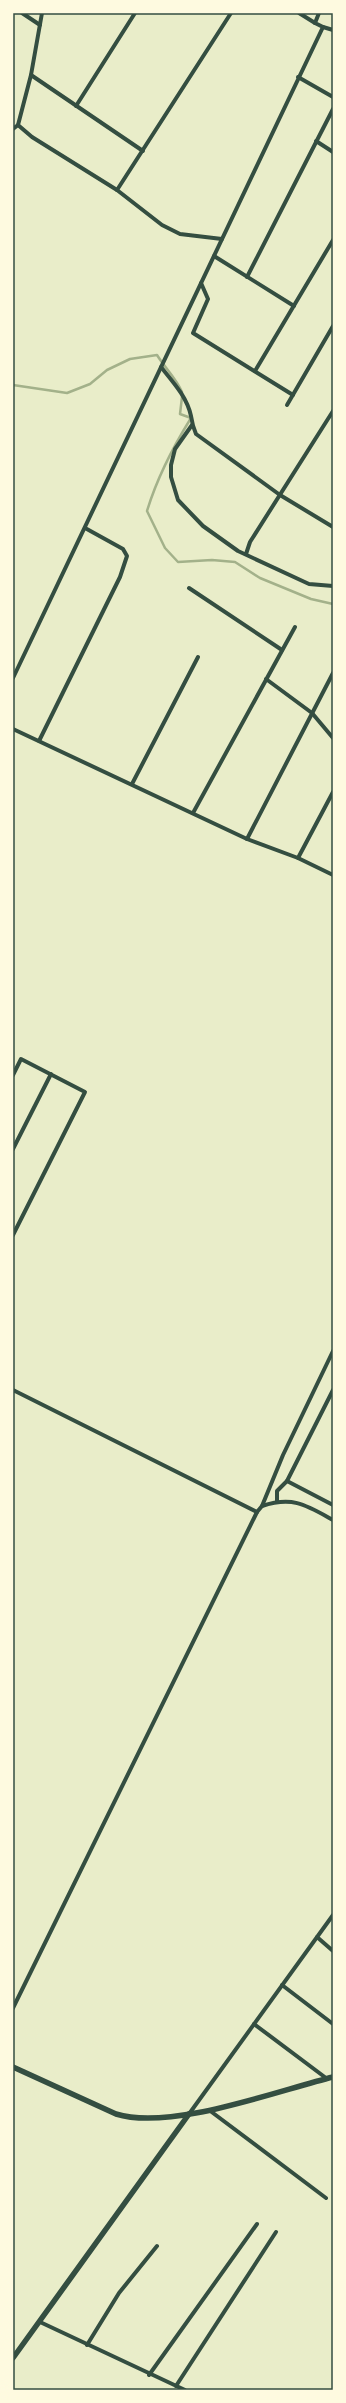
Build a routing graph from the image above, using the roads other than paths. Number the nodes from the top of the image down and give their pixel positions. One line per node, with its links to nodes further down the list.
1 (22, 13): 8 (street)
2 (42, 13): 8 (street)
3 (134, 13): 14 (street)
4 (231, 13): 19 (street)
5 (299, 13): 7 (street)
6 (320, 13): 7 (street)
7 (314, 23): 9 (street)
8 (40, 25): 11 (street)
9 (323, 27): 10 (street); 12 (street)
10 (333, 30)
11 (31, 75): 14 (street); 16 (street)
12 (298, 76): 13 (street); 22 (street)
13 (333, 97)
14 (76, 106): 19 (street)
15 (333, 109): 18 (street)
16 (18, 125): 17 (street); 21 (street)
17 (13, 129)
18 (316, 141): 20 (street); 25 (street)
19 (143, 151): 21 (street)
20 (333, 152)
21 (117, 190): 22 (street)
22 (222, 239): 24 (street)
23 (333, 240): 27 (street)
24 (214, 256): 25 (street); 26 (street)
25 (247, 277): 27 (street)
26 (201, 283): 29 (street); 30 (street)
27 (294, 306): 30 (street)
28 (333, 326): 31 (street)
29 (161, 367): 34 (street); 37 (street)
30 (255, 371): 31 (street)
31 (293, 395): 32 (street)
32 (287, 405)
33 (333, 411): 35 (street)
34 (192, 425): 35 (street); 38 (street)
35 (280, 495): 36 (street); 38 (street)
36 (333, 527)
37 (85, 528): 45 (street); 50 (street)
38 (246, 554): 39 (street)
39 (333, 586)
40 (189, 588): 42 (street)
41 (295, 627): 42 (street)
42 (282, 650): 46 (street)
43 (198, 657): 51 (street)
44 (333, 673): 47 (street)
45 (13, 678)
46 (266, 679): 47 (street); 53 (street)
47 (312, 713): 49 (street); 54 (street)
48 (13, 728): 50 (street)
49 (333, 738)
50 (39, 741): 51 (street)
51 (132, 784): 53 (street)
52 (333, 792): 55 (street)
53 (193, 813): 54 (street)
54 (248, 839): 55 (street)
55 (298, 858): 56 (street)
56 (333, 875)
57 (51, 1074): 58 (street); 59 (street); 60 (street)
58 (13, 1075)
59 (13, 1149)
60 (13, 1235)
61 (333, 1351): 65 (street)
62 (13, 1390): 70 (street)
63 (333, 1390): 64 (street)
64 (287, 1481): 66 (street); 69 (street)
65 (271, 1487): 66 (street); 68 (street)
66 (278, 1492): 67 (street)
67 (277, 1501): 68 (street); 71 (street)
68 (262, 1506): 70 (street)
69 (333, 1506)
70 (257, 1512): 76 (street)
71 (333, 1520)
72 (333, 1915): 73 (street)
73 (317, 1937): 74 (street); 75 (street)
74 (333, 1951)
75 (282, 1985): 77 (street); 78 (street)
76 (13, 2008)
77 (254, 2024): 81 (street); 83 (street)
78 (333, 2024)
79 (13, 2067): 83 (street)
80 (333, 2077): 81 (street)
81 (326, 2078): 82 (street)
82 (209, 2110): 83 (street); 84 (street)
83 (189, 2114): 88 (street)
84 (326, 2198)
85 (257, 2224): 91 (street)
86 (276, 2232): 92 (street)
87 (157, 2246): 89 (street)
88 (40, 2322): 89 (street); 90 (street)
89 (87, 2345): 91 (street)
90 (13, 2358)
91 (149, 2375): 92 (street)
92 (176, 2386): 93 (street)
93 (185, 2390)

